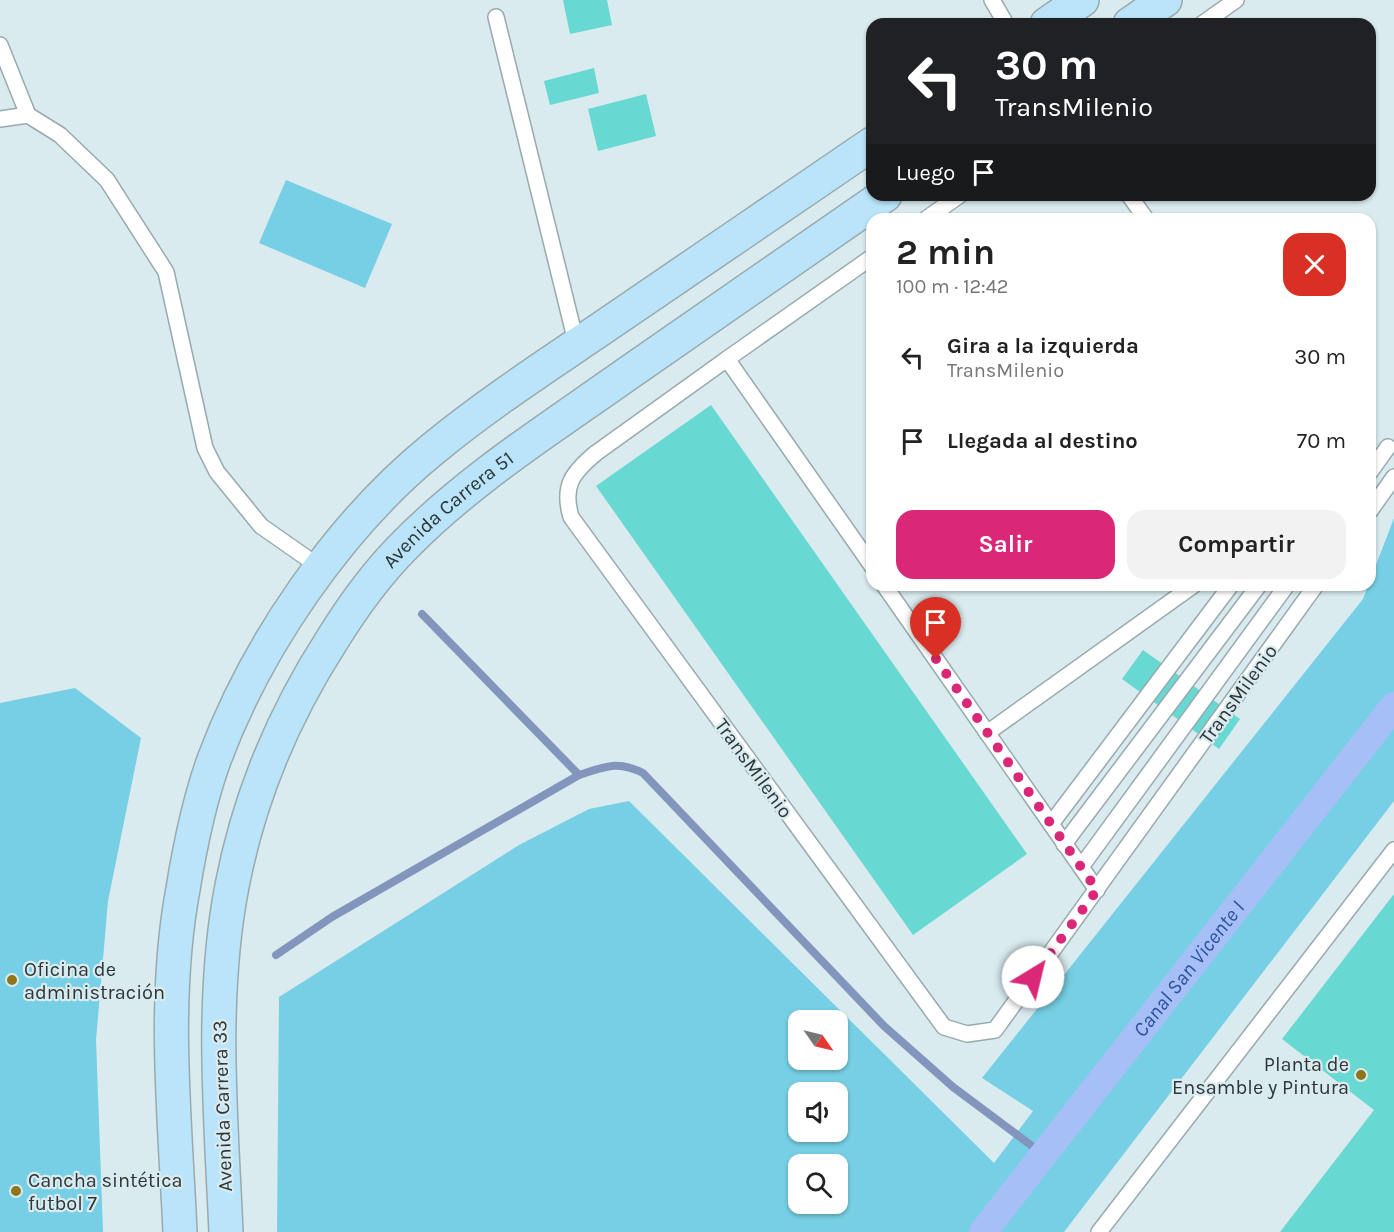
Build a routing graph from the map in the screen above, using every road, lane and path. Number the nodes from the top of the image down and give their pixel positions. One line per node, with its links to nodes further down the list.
1 (992, 0): 5 (lane)
2 (1165, 0): 6 (main road)
3 (1236, 0): 7 (lane)
4 (496, 17): 16 (lane)
5 (1002, 18)
6 (1139, 18)
7 (1211, 18)
8 (0, 45): 9 (lane)
9 (28, 115): 10 (lane); 24 (lane)
10 (0, 119)
11 (866, 148): 16 (main road)
12 (876, 201): 37 (main road, Avenida Carrera 51)
13 (952, 201): 14 (lane)
14 (934, 213)
15 (866, 261): 17 (lane, TransMilenio)
16 (577, 346): 24 (main road)
17 (727, 358): 23 (lane); 36 (lane, TransMilenio)
18 (1391, 445): 19 (lane); 20 (lane)
19 (1376, 456)
20 (1376, 464)
21 (1394, 477): 22 (lane)
22 (1376, 502)
23 (866, 557)
24 (321, 568): 38 (main road)
25 (888, 591): 31 (lane)
26 (1186, 591): 31 (lane)
27 (1226, 591): 32 (lane)
28 (1254, 591): 33 (lane)
29 (1283, 591): 35 (lane, TransMilenio)
30 (1312, 591): 36 (lane, TransMilenio)
31 (987, 733): 32 (lane)
32 (1051, 824): 33 (lane)
33 (1064, 844): 35 (lane)
34 (1394, 850): 40 (lane)
35 (1081, 867): 36 (lane)
36 (1097, 890)
37 (220, 979): 39 (main road, Avenida Carrera 33)
38 (180, 1232)
39 (226, 1232)
40 (1099, 1232)

